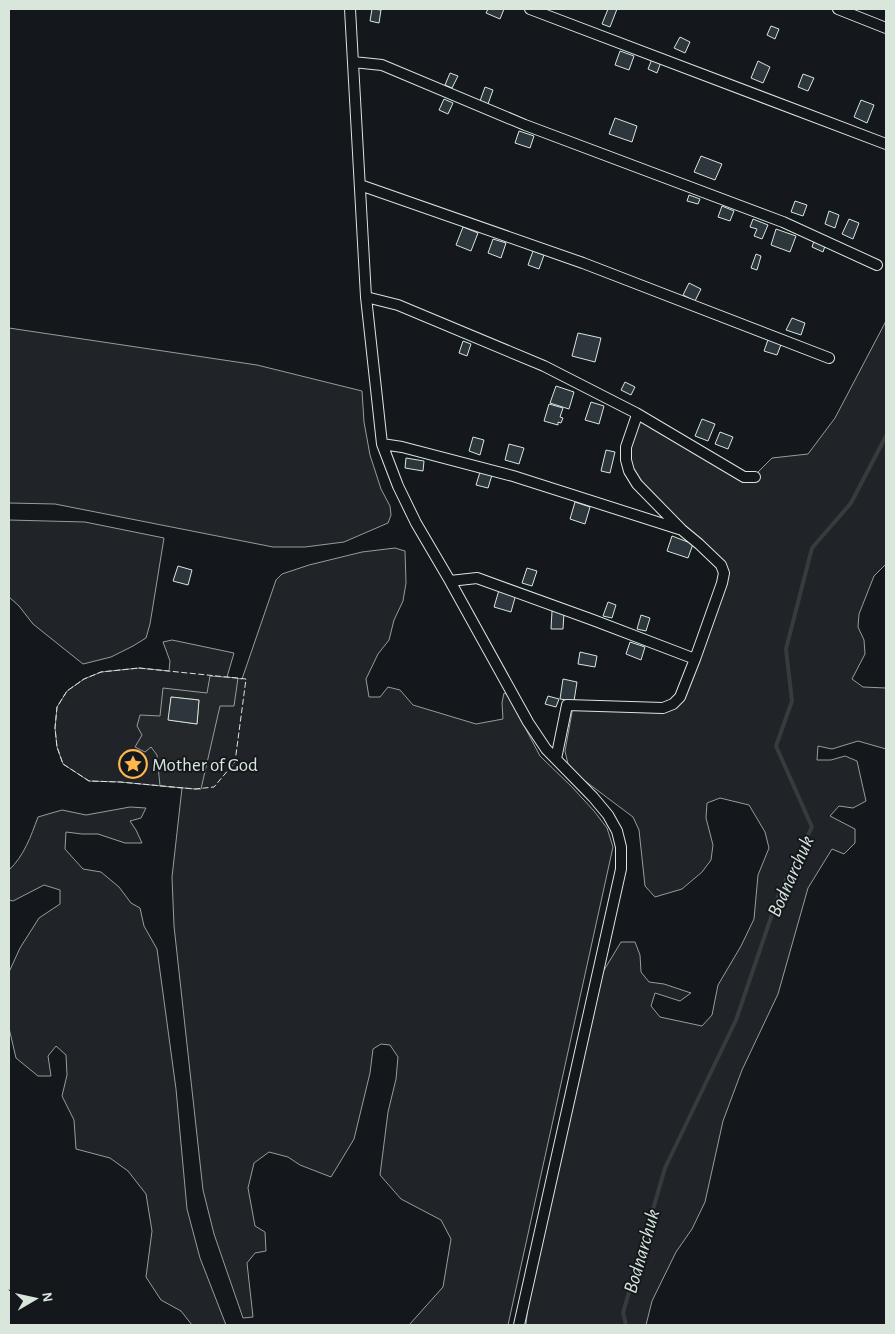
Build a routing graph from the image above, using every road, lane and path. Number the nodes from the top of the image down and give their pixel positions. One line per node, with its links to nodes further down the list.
1 (350, 9): 5 (street)
2 (530, 9): 6 (street)
3 (838, 9): 4 (street)
4 (886, 28)
5 (353, 62): 7 (street); 8 (street)
6 (886, 144)
7 (360, 185): 9 (street); 10 (street)
8 (877, 265)
9 (366, 297): 11 (street); 12 (street)
10 (829, 358)
11 (636, 413): 13 (street); 14 (street)
12 (382, 444): 14 (street); 15 (street)
13 (755, 478)
14 (682, 530): 16 (street)
15 (450, 581): 16 (street); 17 (street)
16 (695, 659): 17 (street)
17 (556, 759): 18 (street)
18 (520, 1325)

